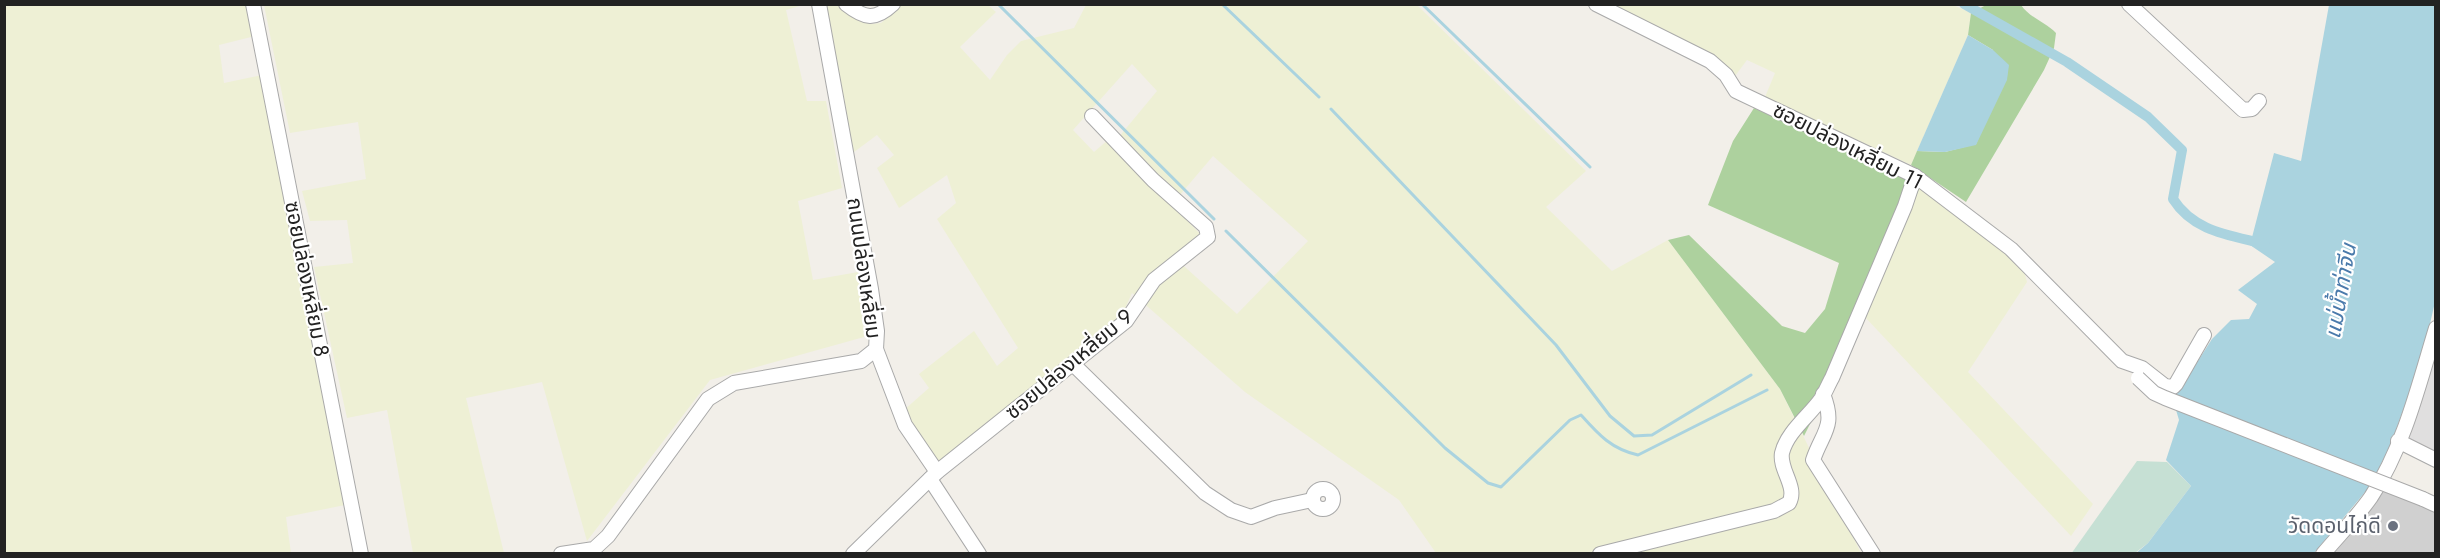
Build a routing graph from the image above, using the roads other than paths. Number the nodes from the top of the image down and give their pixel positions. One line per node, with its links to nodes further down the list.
1 (254, 4): 22 (street, ซอยปล่องเหลี่ยม 8)
2 (819, 4): 12 (street, ถนนปล่องเหลี่ยม)
3 (846, 4): 4 (street)
4 (893, 4)
5 (1596, 4): 9 (street, ซอยปล่องเหลี่ยม 11)
6 (2129, 4): 7 (street)
7 (2259, 101)
8 (1092, 116): 14 (street, ซอยปล่องเหลี่ยม 9)
9 (1915, 176): 13 (street, ซอยปล่องเหลี่ยม 11); 15 (street)
10 (2436, 328): 16 (street)
11 (2205, 335): 13 (street, ซอยปล่องเหลี่ยม 11)
12 (876, 349): 18 (street); 21 (street, ถนนปล่องเหลี่ยม)
13 (2122, 361): 20 (street, bridge)
14 (1073, 364): 18 (street, ซอยปล่องเหลี่ยม 9); 19 (street)
15 (1823, 394): 26 (street); 27 (street)
16 (2398, 441): 17 (street); 28 (street)
17 (2436, 460)
18 (933, 475): 24 (street, ซอยปล่องเหลี่ยม 9); 25 (street)
19 (1312, 500)
20 (2429, 502)
21 (601, 551): 23 (street, ถนนปล่องเหลี่ยม)
22 (361, 554)
23 (561, 554)
24 (853, 554)
25 (980, 554)
26 (1600, 554)
27 (1873, 554)
28 (2323, 554)

